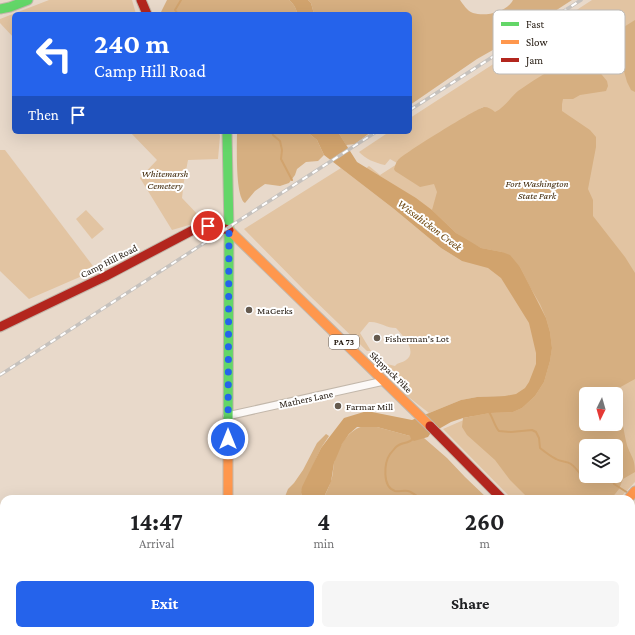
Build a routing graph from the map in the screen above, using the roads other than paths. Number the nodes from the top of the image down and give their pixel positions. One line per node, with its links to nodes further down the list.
1 (28, 0): 3 (main road)
2 (141, 0): 4 (main road)
3 (0, 8)
4 (146, 12)
5 (227, 134): 6 (main road)
6 (229, 230): 7 (main road, Skippack Pike / PA 73); 8 (main road); 9 (main road, Camp Hill Road)
7 (250, 249): 8 (main road); 10 (main road, Skippack Pike / PA 73)
8 (228, 259): 11 (main road)
9 (0, 327)
10 (384, 381): 11 (street, Mathers Lane); 13 (main road, Skippack Pike / PA 73)
11 (228, 416): 12 (main road)
12 (228, 495)
13 (498, 495)

